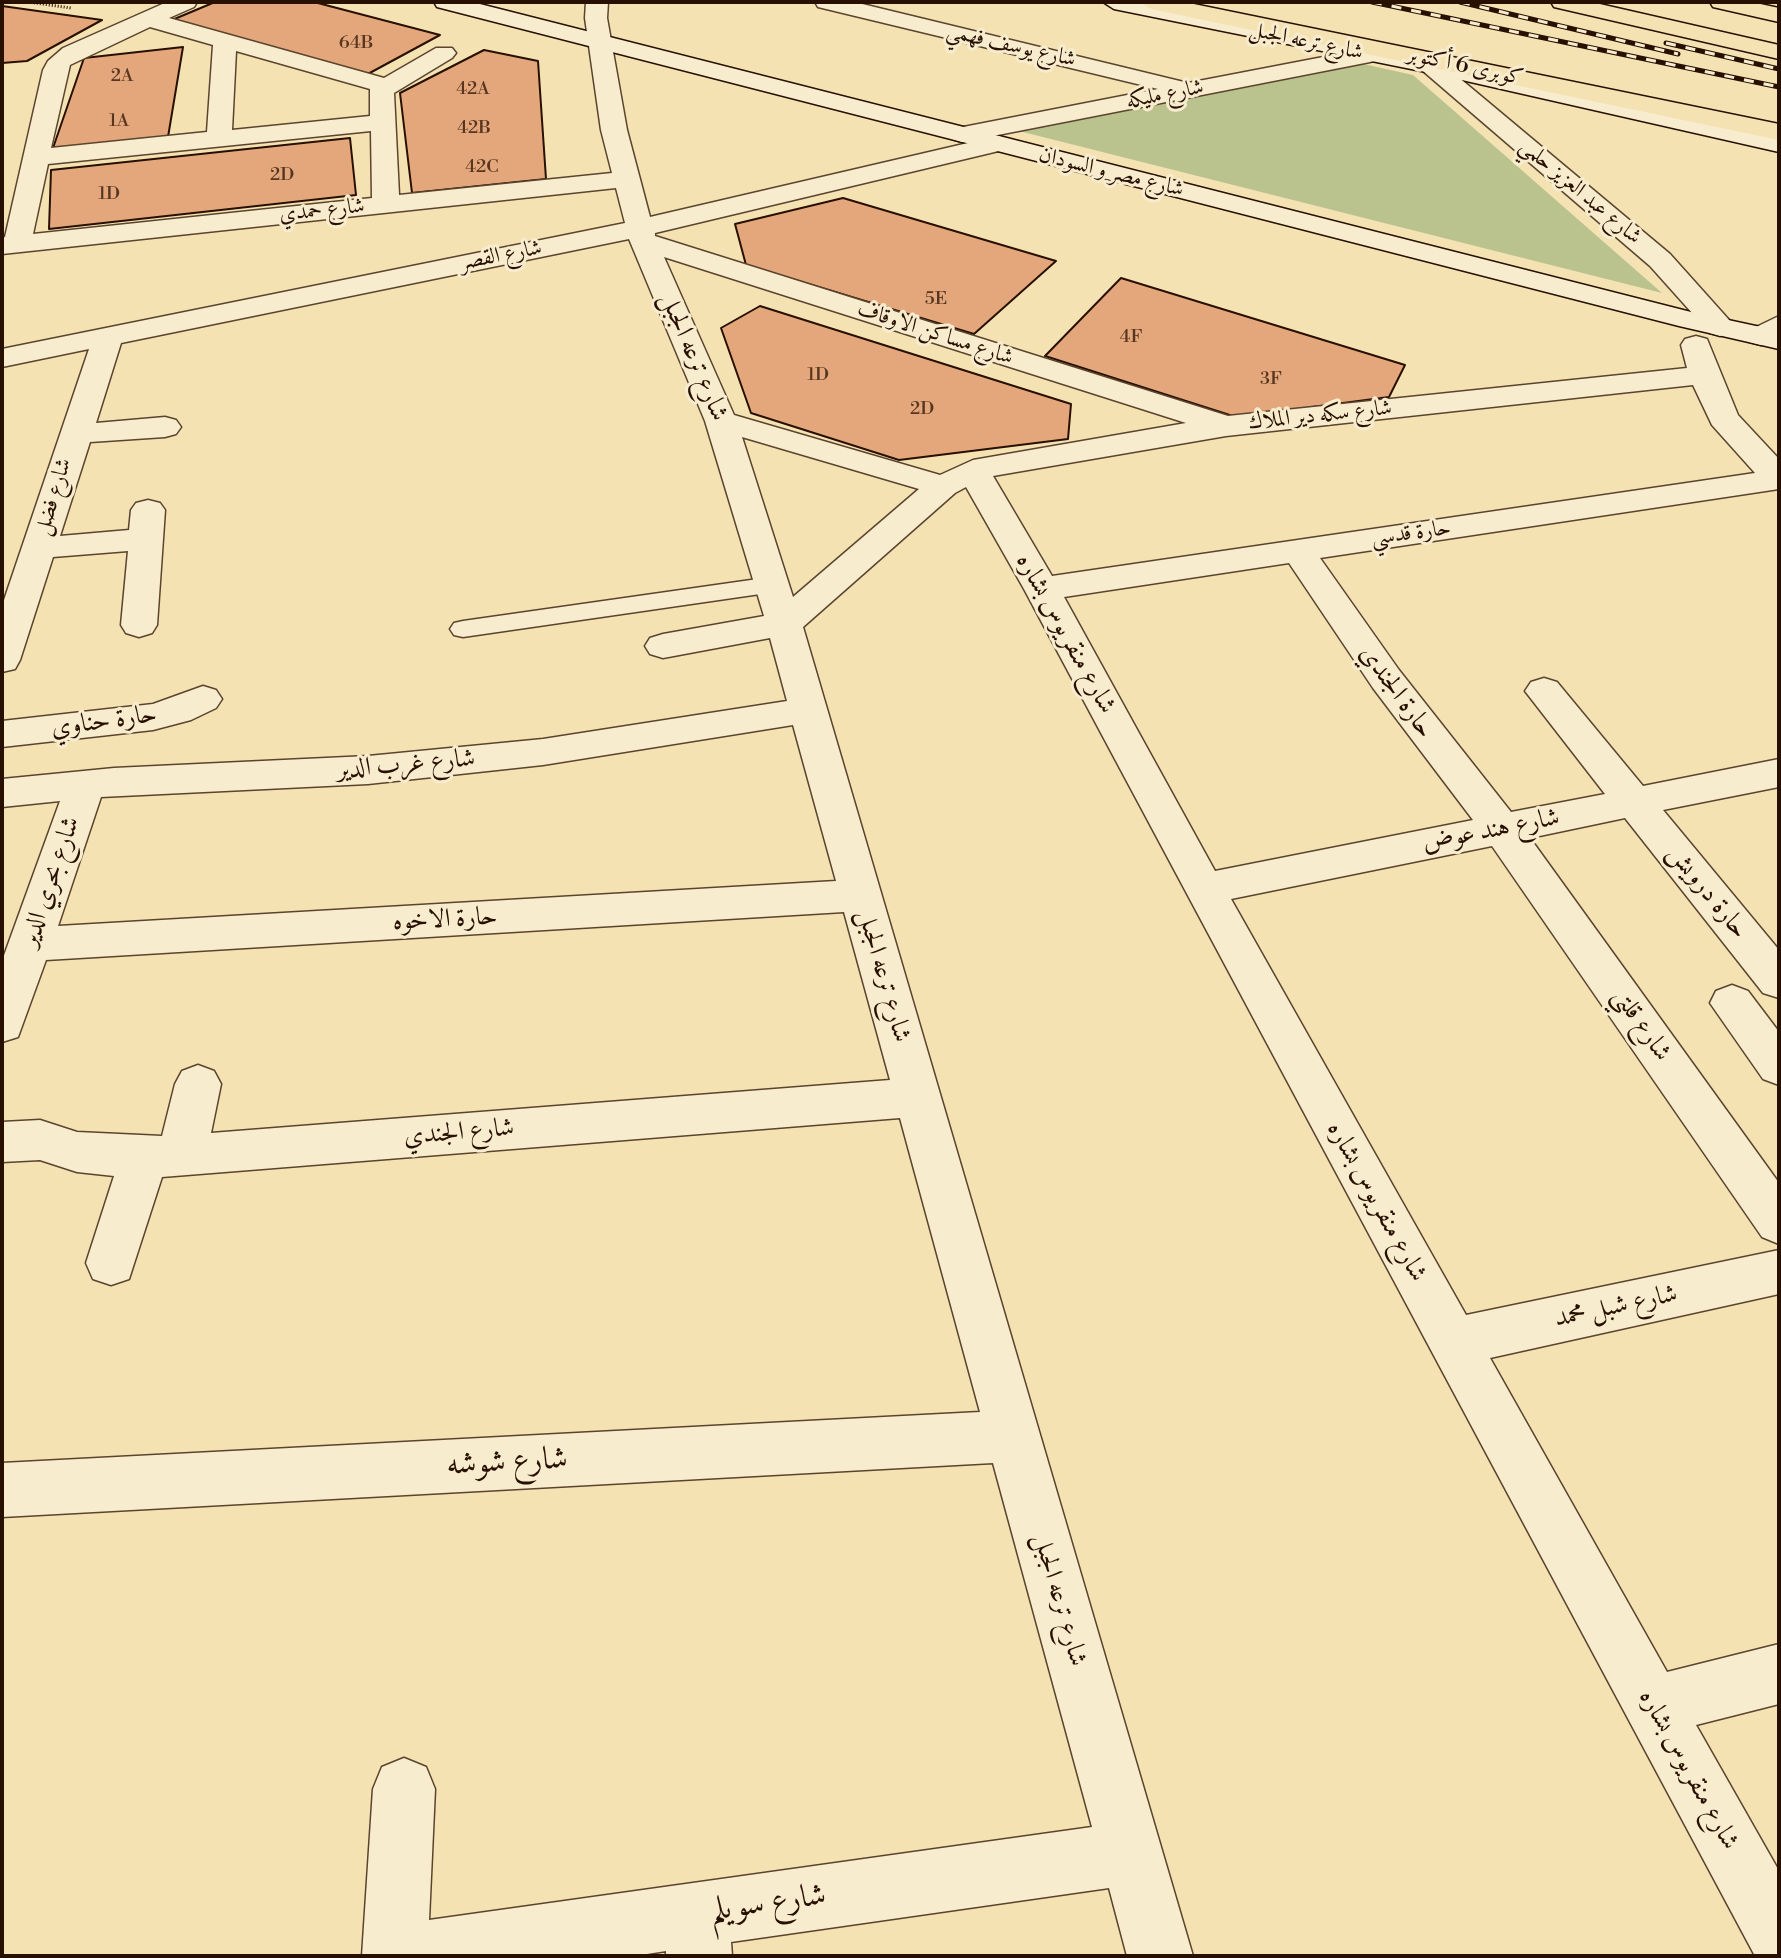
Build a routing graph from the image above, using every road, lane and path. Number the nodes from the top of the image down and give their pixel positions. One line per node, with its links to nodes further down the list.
1 (186, 2): 10 (street)
2 (445, 2): 11 (street, شارع مصر و السودان)
3 (826, 2): 18 (street, شارع يوسف فهمي)
4 (1114, 2): 15 (street, شارع ترعه الجبل)
5 (1151, 2): 21 (main road, كوبرى 6 أكتوبر)
6 (1239, 2): 19 (main road, كوبرى 6 أكتوبر)
7 (1562, 2): 13 (main road)
8 (1721, 2): 9 (main road)
9 (1779, 15)
10 (148, 19): 12 (street); 26 (street)
11 (599, 22): 22 (street, شارع مصر و السودان); 27 (street, شارع ترعه الجبل)
12 (225, 40): 17 (street); 23 (street)
13 (1779, 52)
14 (444, 53): 17 (street)
15 (1370, 55): 16 (street, شارع ترعه الجبل); 18 (street, شارع مليكه)
16 (1431, 66): 25 (street, شارع ترعه الجبل); 32 (street, شارع عبد العزيز حلمي)
17 (385, 86): 20 (street)
18 (1195, 90): 22 (street, شارع مليكه)
19 (1779, 111)
20 (383, 122): 23 (street); 28 (street)
21 (1779, 132)
22 (959, 134): 24 (street, شارع مصر و السودان)
23 (219, 138): 26 (street)
24 (998, 144): 29 (street, شارع القصر); 31 (street, شارع مصر و السودان)
25 (1779, 144)
26 (36, 157): 30 (street)
27 (628, 179): 28 (street, شارع حمدي); 29 (street, شارع ترعه الجبل)
28 (386, 205): 30 (street, شارع حمدي)
29 (642, 234): 34 (street, شارع القصر); 37 (street, شارع ترعه الجبل); 38 (street, شارع مساكن الاوقاف)
30 (10, 245)
31 (1689, 320): 32 (street, شارع مصر و السودان); 36 (street)
32 (1720, 327): 33 (street, شارع مصر و السودان)
33 (1773, 334)
34 (109, 335): 35 (street, شارع القصر); 40 (street, شارع فضل)
35 (2, 358)
36 (1704, 375): 38 (street, شارع سكه دير الملاك); 42 (street)
37 (721, 421): 41 (street, شارع سكه دير الملاك); 46 (street, شارع ترعه الجبل)
38 (1226, 426): 41 (street, شارع سكه دير الملاك)
39 (165, 427): 40 (street)
40 (74, 434): 43 (street, شارع فضل)
41 (958, 478): 45 (street, شارع منقريوس بشاره); 46 (street)
42 (1779, 478): 44 (street, حارة قدسي)
43 (38, 548): 47 (street); 50 (street, شارع فضل)
44 (1298, 551): 45 (street, حارة قدسي); 60 (street, حارة الجندي)
45 (1042, 589): 61 (street, شارع منقريوس بشاره)
46 (778, 605): 48 (lane); 49 (street); 53 (street, شارع ترعه الجبل)
47 (139, 625)
48 (463, 629)
49 (663, 646)
50 (2, 660)
51 (1544, 691): 59 (street, حارة درويش)
52 (203, 699): 54 (street, حارة حناوي)
53 (808, 710): 57 (street, شارع غرب الدير); 62 (street, شارع ترعه الجبل)
54 (126, 722): 55 (street, حارة حناوي); 57 (street, شارع بحري الدير)
55 (2, 734)
56 (1779, 773): 59 (street, شارع هند عوض)
57 (100, 784): 58 (street, شارع غرب الدير); 63 (street, شارع بحري الدير)
58 (2, 793)
59 (1635, 803): 60 (street, شارع هند عوض); 64 (street, حارة درويش)
60 (1502, 829): 61 (street, شارع هند عوض); 72 (street, شارع قلتي)
61 (1204, 889): 75 (street, شارع منقريوس بشاره)
62 (859, 895): 63 (street, حارة الاخوه); 69 (street, شارع ترعه الجبل)
63 (22, 933): 66 (street, شارع بحري الدير)
64 (1779, 981)
65 (1732, 1003): 67 (street)
66 (3, 1015)
67 (1779, 1066)
68 (198, 1084): 71 (street)
69 (917, 1097): 71 (street, شارع الجندي); 76 (street, شارع ترعه الجبل)
70 (2, 1142): 71 (street, شارع الجندي)
71 (163, 1156): 73 (street)
72 (1779, 1222)
73 (111, 1263)
74 (1779, 1272): 75 (street, شارع شبل محمد)
75 (1453, 1342): 79 (street, شارع منقريوس بشاره)
76 (1012, 1436): 77 (street, شارع شوشه); 81 (street, شارع ترعه الجبل)
77 (2, 1490)
78 (1779, 1674): 79 (street)
79 (1653, 1706): 83 (street, شارع منقريوس بشاره)
80 (404, 1789): 84 (street)
81 (1131, 1853): 82 (street, شارع سويلم); 86 (street, شارع ترعه الجبل)
82 (697, 1935): 85 (street, شارع سويلم)
83 (1779, 1935)
84 (395, 1956)
85 (405, 1956)
86 (1160, 1956)

